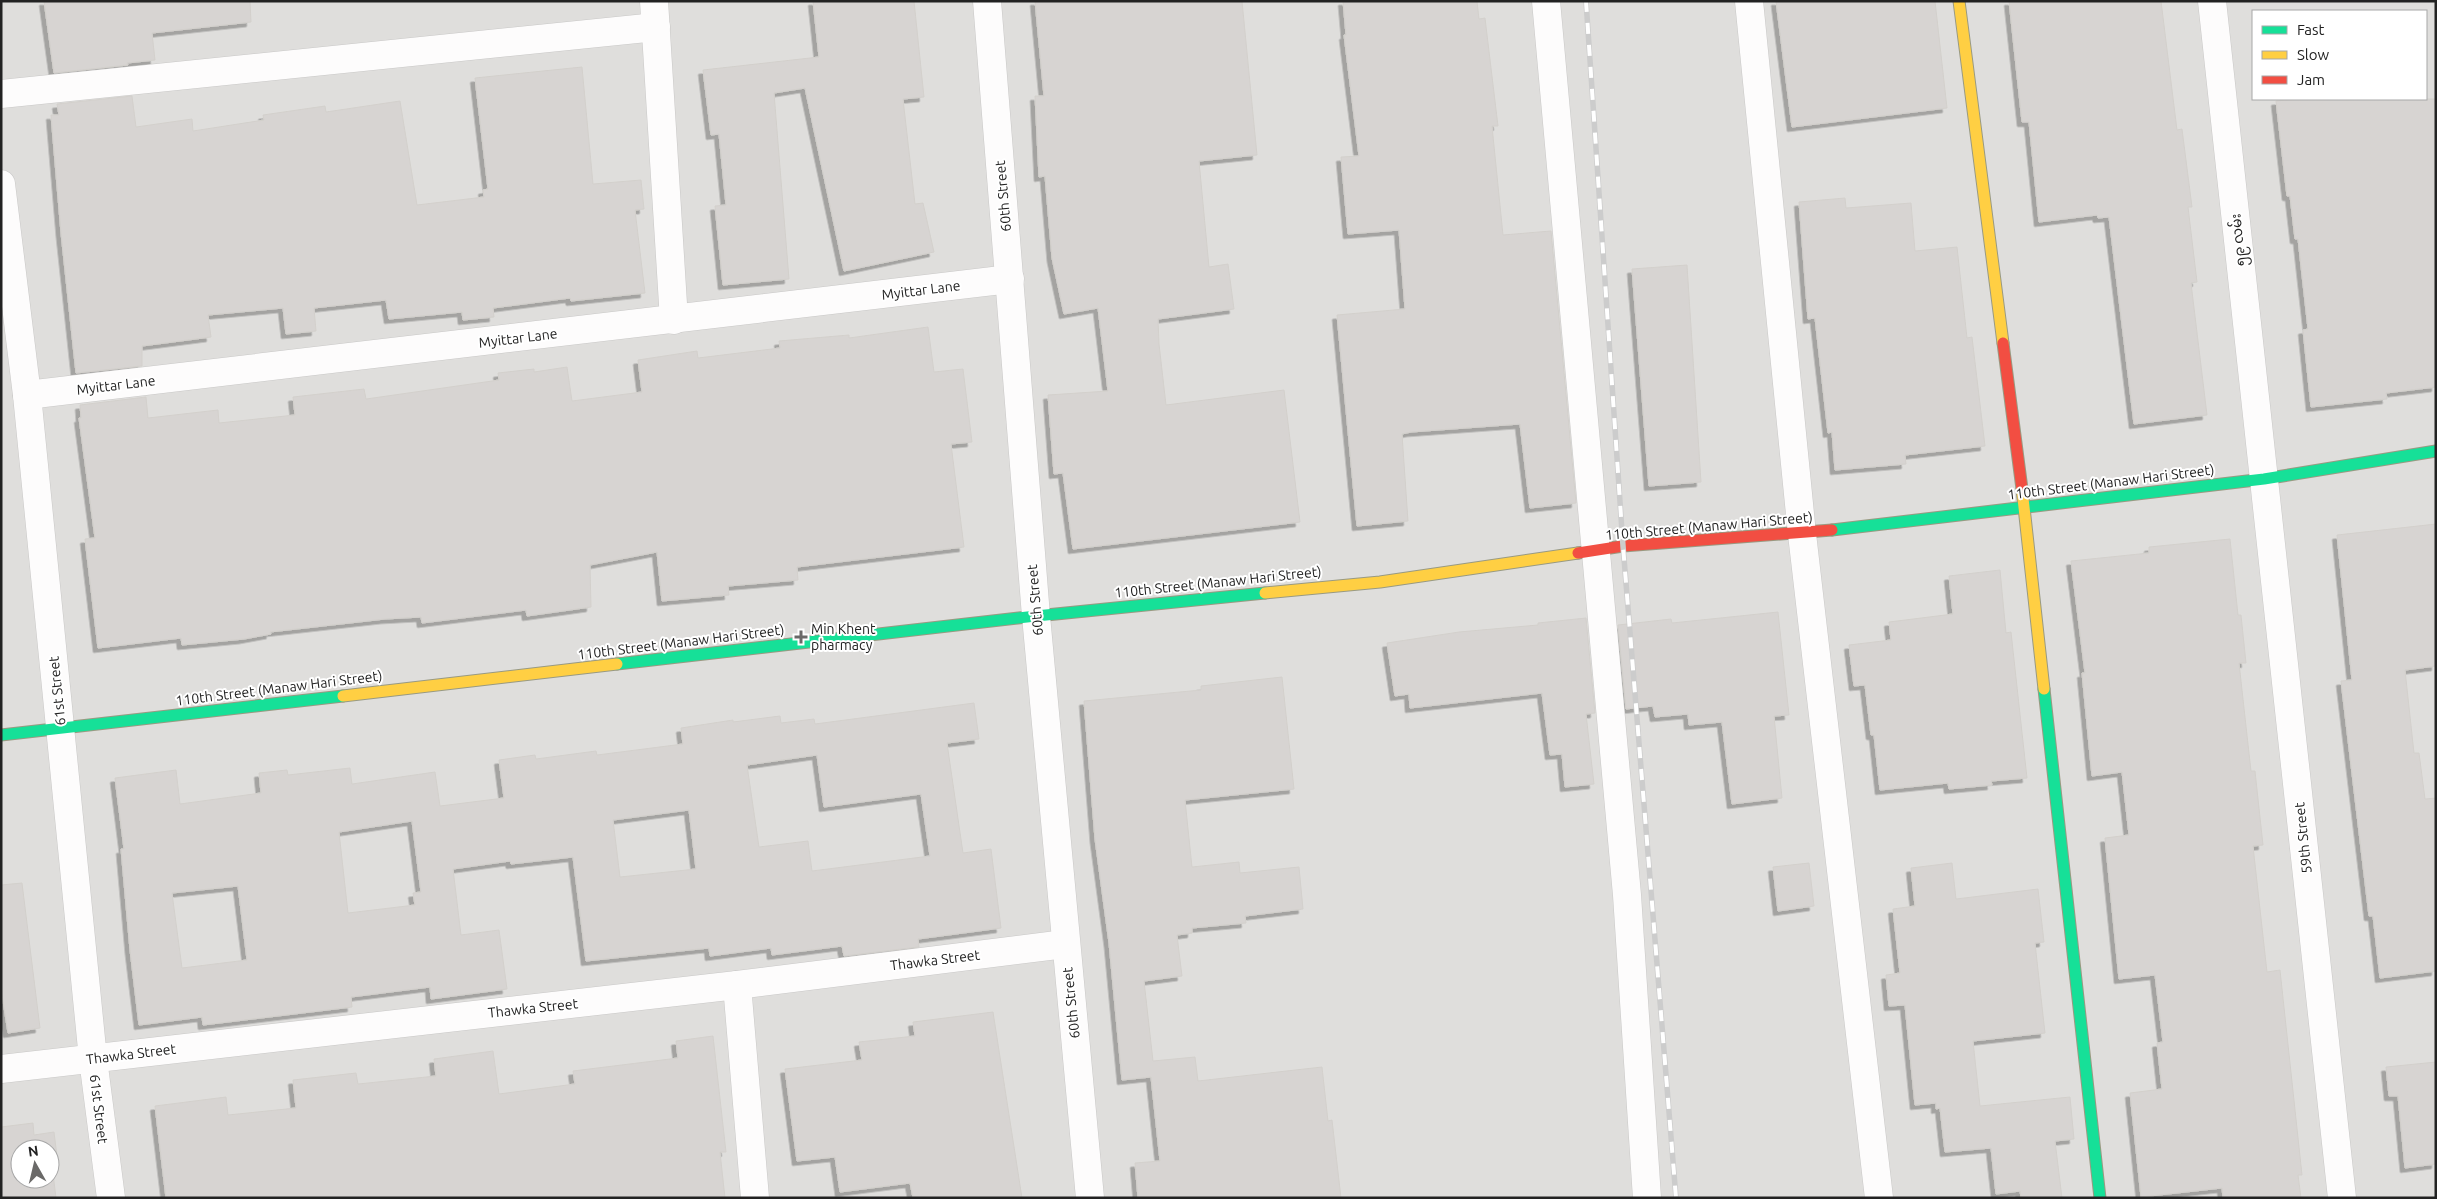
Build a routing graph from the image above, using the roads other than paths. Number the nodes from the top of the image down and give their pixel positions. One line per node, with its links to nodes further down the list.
1 (988, 1): 9 (street, 60th Street)
2 (1546, 1): 16 (street)
3 (1749, 1): 15 (street)
4 (1959, 1): 14 (main road)
5 (2212, 1): 13 (street, ၅၉ လမ်း)
6 (655, 14): 7 (street); 10 (street)
7 (1, 94)
8 (1, 184): 11 (street, 61st Street)
9 (1010, 279): 10 (street, Myittar Lane); 17 (street, 60th Street)
10 (674, 320): 11 (street, Myittar Lane)
11 (27, 395): 18 (street, 61st Street)
12 (2436, 451): 13 (main road, 110th Street (Manaw Hari Street))
13 (2264, 479): 14 (main road, 110th Street (Manaw Hari Street)); 30 (street, 59th Street)
14 (2024, 508): 15 (main road, 110th Street (Manaw Hari Street)); 29 (main road)
15 (1802, 534): 16 (main road, 110th Street (Manaw Hari Street)); 28 (street)
16 (1594, 551): 17 (main road, 110th Street (Manaw Hari Street)); 27 (street)
17 (1036, 616): 18 (main road, 110th Street (Manaw Hari Street)); 20 (street, 60th Street)
18 (61, 729): 19 (main road, 110th Street (Manaw Hari Street)); 22 (street, 61st Street)
19 (1, 735)
20 (1065, 944): 21 (street, Thawka Street); 26 (street, 60th Street)
21 (736, 985): 22 (street, Thawka Street); 25 (street)
22 (93, 1058): 23 (street, Thawka Street); 24 (street, 61st Street)
23 (1, 1069)
24 (111, 1198)
25 (755, 1198)
26 (1090, 1198)
27 (1647, 1198)
28 (1879, 1198)
29 (2100, 1198)
30 (2342, 1198)

